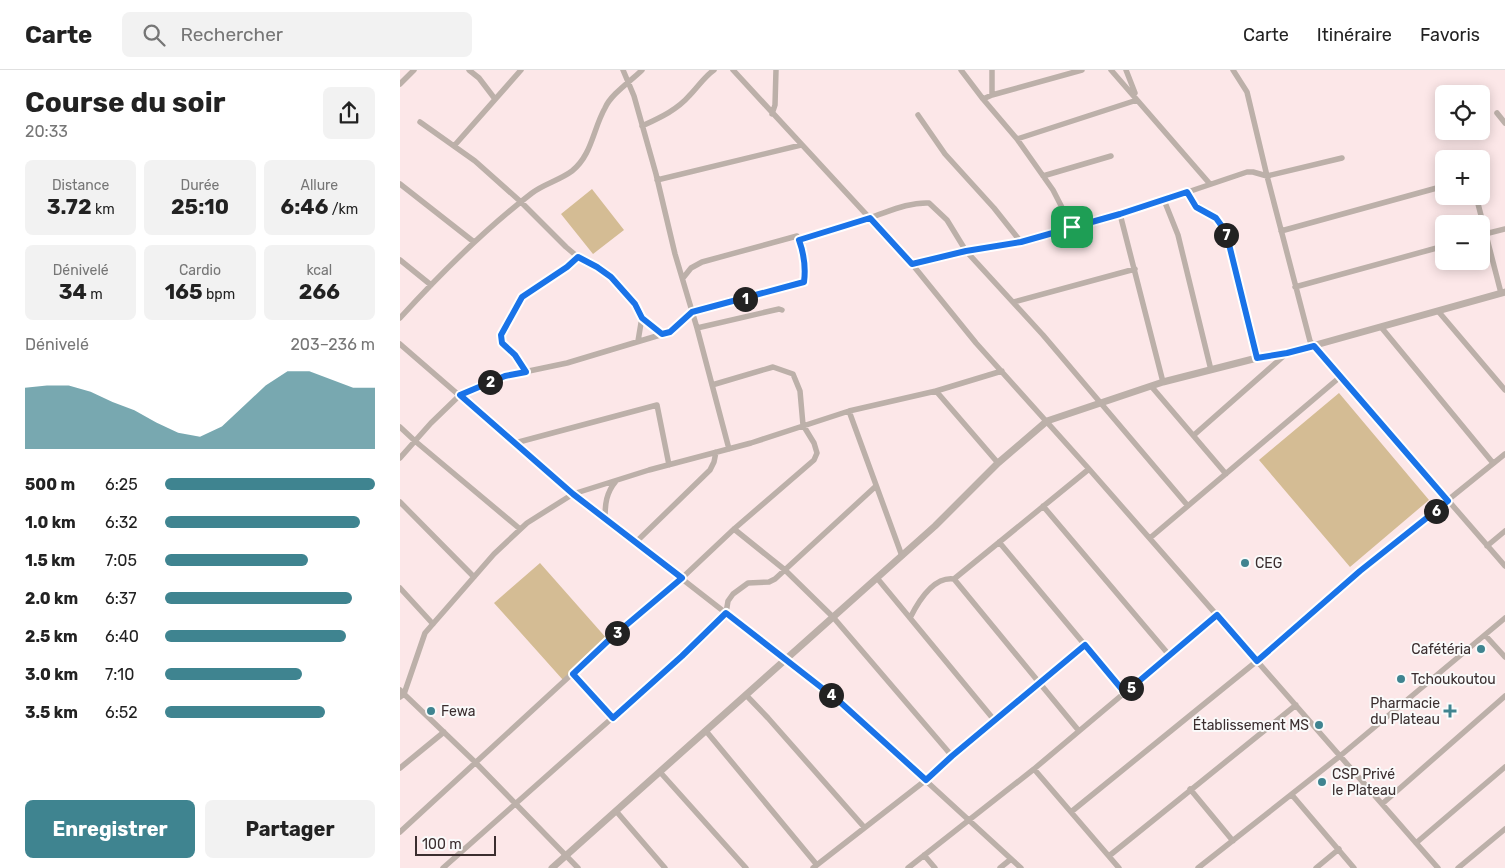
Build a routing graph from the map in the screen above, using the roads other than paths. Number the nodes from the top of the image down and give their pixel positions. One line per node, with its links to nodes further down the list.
1 (414, 70): 16 (street)
2 (469, 70): 18 (street)
3 (521, 70): 18 (street)
4 (623, 70): 15 (street)
5 (642, 70): 15 (street)
6 (714, 70): 26 (street)
7 (733, 70): 22 (street)
8 (776, 70): 22 (street)
9 (960, 70): 19 (street)
10 (992, 70): 17 (street)
11 (1082, 70): 17 (street)
12 (1111, 70): 20 (street)
13 (1126, 70): 20 (street)
14 (1233, 70): 33 (street)
15 (629, 83): 26 (street); 40 (street)
16 (400, 84)
17 (992, 95): 19 (street)
18 (495, 99): 29 (street)
19 (983, 99): 27 (street)
20 (1137, 100): 27 (street); 36 (street)
21 (1497, 113): 25 (street)
22 (772, 114): 28 (street)
23 (918, 115): 49 (street)
24 (420, 122): 29 (street)
25 (1505, 123)
26 (642, 126): 34 (street)
27 (1017, 139): 32 (street)
28 (801, 145): 34 (street); 42 (street)
29 (454, 146): 40 (street)
30 (1111, 156): 32 (street)
31 (1342, 158): 33 (street)
32 (1043, 176): 43 (street)
33 (1267, 176): 36 (street); 45 (street)
34 (657, 180): 57 (street)
35 (400, 184): 48 (street)
36 (1210, 184): 38 (street)
37 (1435, 188): 45 (street)
38 (1187, 192): 39 (street); 74 (street)
39 (1164, 200): 41 (street); 75 (street)
40 (521, 202): 48 (street); 53 (street)
41 (1120, 214): 43 (street); 56 (street)
42 (870, 218): 47 (street); 51 (street); 55 (street)
43 (1072, 227): 49 (street)
44 (1505, 229): 46 (street)
45 (1281, 231): 59 (street)
46 (1490, 233)
47 (799, 240): 57 (street); 64 (street)
48 (474, 242): 58 (street)
49 (1021, 242): 51 (street)
50 (1435, 248): 59 (street)
51 (966, 251): 55 (street); 61 (street)
52 (1490, 255): 60 (street)
53 (578, 257): 66 (street); 77 (street)
54 (400, 260): 58 (street)
55 (912, 264): 76 (street)
56 (1135, 269): 61 (street); 79 (street)
57 (683, 278): 64 (street)
58 (431, 285): 65 (street)
59 (1295, 287): 72 (street)
60 (1503, 292): 63 (street)
61 (1014, 302): 85 (street)
62 (782, 310): 68 (street)
63 (1438, 310): 67 (street); 82 (street)
64 (692, 312): 68 (street); 69 (street)
65 (400, 318)
66 (642, 318): 69 (street); 70 (street)
67 (1381, 327): 72 (street); 98 (street)
68 (698, 328): 80 (street)
69 (662, 334): 70 (street)
70 (638, 341): 77 (street)
71 (400, 344): 84 (street)
72 (1314, 346): 73 (street); 78 (street)
73 (1287, 353): 74 (street); 90 (street)
74 (1257, 358): 75 (street)
75 (1211, 370): 79 (street)
76 (1002, 371): 83 (street); 87 (street)
77 (526, 372): 84 (street)
78 (1340, 377): 101 (street); 105 (street)
79 (1164, 382): 81 (street)
80 (712, 385): 88 (street); 93 (street)
81 (1151, 386): 85 (street); 90 (street)
82 (1505, 390)
83 (936, 391): 86 (street); 97 (street)
84 (460, 395): 91 (street); 92 (street)
85 (1101, 403): 87 (street); 108 (street)
86 (849, 411): 88 (street); 103 (street)
87 (1047, 421): 97 (street); 100 (street)
88 (803, 425): 93 (street); 111 (street)
89 (400, 427): 91 (street)
90 (1194, 435): 101 (street)
91 (415, 441): 96 (street); 110 (street)
92 (515, 443): 99 (street); 104 (street)
93 (728, 449): 94 (street)
94 (716, 452): 99 (street); 114 (street)
95 (1505, 454): 98 (street)
96 (400, 458)
97 (998, 463): 117 (street)
98 (1493, 463): 105 (street)
99 (669, 465): 102 (street)
100 (1089, 469): 107 (street); 113 (street)
101 (1226, 474): 108 (street)
102 (617, 480): 104 (street); 109 (street)
103 (876, 486): 117 (street); 119 (street)
104 (573, 494): 109 (street); 110 (street)
105 (1448, 501): 116 (street); 136 (street)
106 (400, 502): 120 (street)
107 (1042, 506): 115 (street); 133 (street)
108 (1188, 506): 113 (street)
109 (605, 519): 114 (street)
110 (520, 529): 120 (street)
111 (734, 529): 119 (street); 121 (street)
112 (1505, 531): 116 (street)
113 (1150, 538): 126 (street)
114 (635, 542): 121 (street)
115 (998, 542): 123 (street); 132 (street)
116 (1487, 546): 118 (street)
117 (902, 556): 122 (street)
118 (1505, 566)
119 (785, 570): 125 (street); 127 (street)
120 (474, 578): 130 (street)
121 (682, 578): 125 (street); 137 (street)
122 (877, 578): 127 (street); 128 (street)
123 (954, 579): 128 (street); 138 (street)
124 (400, 588): 130 (street)
125 (726, 613): 135 (street); 144 (street)
126 (1217, 615): 133 (street); 136 (street)
127 (833, 618): 135 (street); 149 (street)
128 (910, 618): 145 (street)
129 (1505, 618): 131 (street)
130 (433, 624): 140 (street)
131 (1484, 635): 134 (street); 150 (street)
132 (1085, 645): 138 (street); 139 (street)
133 (1170, 656): 139 (street)
134 (1505, 657)
135 (786, 660): 141 (street); 156 (street)
136 (1257, 661): 143 (street); 162 (street)
137 (573, 674): 144 (street); 151 (street)
138 (1041, 682): 145 (street); 147 (street)
139 (1125, 693): 147 (street)
140 (401, 694): 148 (street)
141 (746, 695): 146 (street); 164 (street)
142 (1505, 696): 160 (street)
143 (1296, 705): 150 (street); 157 (street)
144 (613, 718): 159 (street)
145 (995, 721): 149 (street)
146 (706, 731): 155 (street); 174 (street)
147 (1079, 731): 154 (street)
148 (444, 732): 151 (street); 153 (street)
149 (952, 756): 156 (street)
150 (1340, 756): 158 (street); 160 (street)
151 (474, 762): 159 (street); 166 (street)
152 (1505, 767): 168 (street)
153 (400, 768)
154 (1034, 769): 162 (street); 163 (street)
155 (660, 772): 161 (street); 179 (street)
156 (926, 780): 163 (street); 164 (street)
157 (1190, 790): 167 (street); 172 (street)
158 (1292, 795): 167 (street); 169 (street)
159 (516, 804): 170 (street); 175 (street)
160 (1382, 804): 168 (street)
161 (616, 811): 170 (street); 178 (street)
162 (1071, 812): 172 (street)
163 (968, 820): 171 (street); 173 (street)
164 (864, 827): 174 (street)
165 (1505, 829): 189 (street)
166 (400, 832)
167 (1233, 841): 185 (street)
168 (1416, 843): 188 (street)
169 (1339, 848): 186 (street); 187 (street)
170 (566, 856): 176 (street); 177 (street)
171 (924, 856): 180 (street); 181 (street)
172 (1109, 856): 184 (street)
173 (1011, 860): 182 (street); 183 (street)
174 (815, 866)
175 (443, 868)
176 (552, 868)
177 (578, 868)
178 (665, 868)
179 (746, 868)
180 (908, 868)
181 (935, 868)
182 (1000, 868)
183 (1021, 868)
184 (1119, 868)
185 (1198, 868)
186 (1316, 868)
187 (1354, 868)
188 (1438, 868)
189 (1458, 868)

